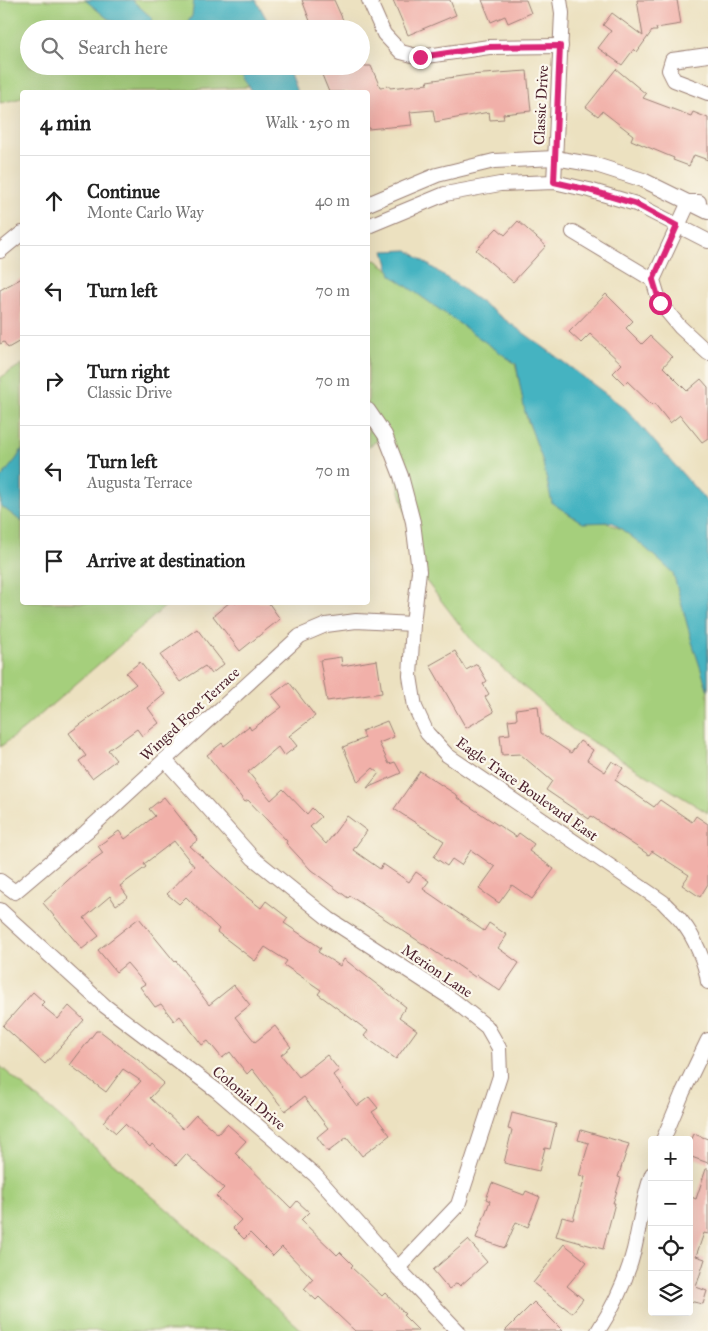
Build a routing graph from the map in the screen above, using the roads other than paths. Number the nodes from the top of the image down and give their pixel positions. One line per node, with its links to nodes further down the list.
1 (369, 0): 3 (street)
2 (560, 0): 3 (street, Classic Drive)
3 (560, 46): 6 (street, Classic Drive)
4 (708, 54): 5 (street)
5 (708, 93)
6 (555, 158): 7 (street, Classic Drive); 8 (street); 9 (street)
7 (554, 182): 12 (street); 13 (street)
8 (689, 202): 10 (street); 11 (street); 13 (street)
9 (370, 203)
10 (708, 203)
11 (708, 212)
12 (370, 225)
13 (677, 226): 16 (street); 18 (street)
14 (572, 232): 18 (street)
15 (20, 235): 17 (street)
16 (708, 241)
17 (0, 251)
18 (653, 280): 19 (street)
19 (708, 353)
20 (370, 413): 21 (street, Eagle Trace Boulevard East)
21 (413, 624): 22 (street, Winged Foot Terrace); 25 (street, Eagle Trace Boulevard East)
22 (165, 760): 23 (street, Winged Foot Terrace); 29 (street, Merion Lane)
23 (0, 881)
24 (0, 910): 29 (street, Colonial Drive)
25 (708, 982)
26 (708, 1040): 27 (street)
27 (666, 1136)
28 (649, 1181): 31 (street)
29 (398, 1268): 30 (street, Colonial Drive)
30 (458, 1331)
31 (598, 1331)

